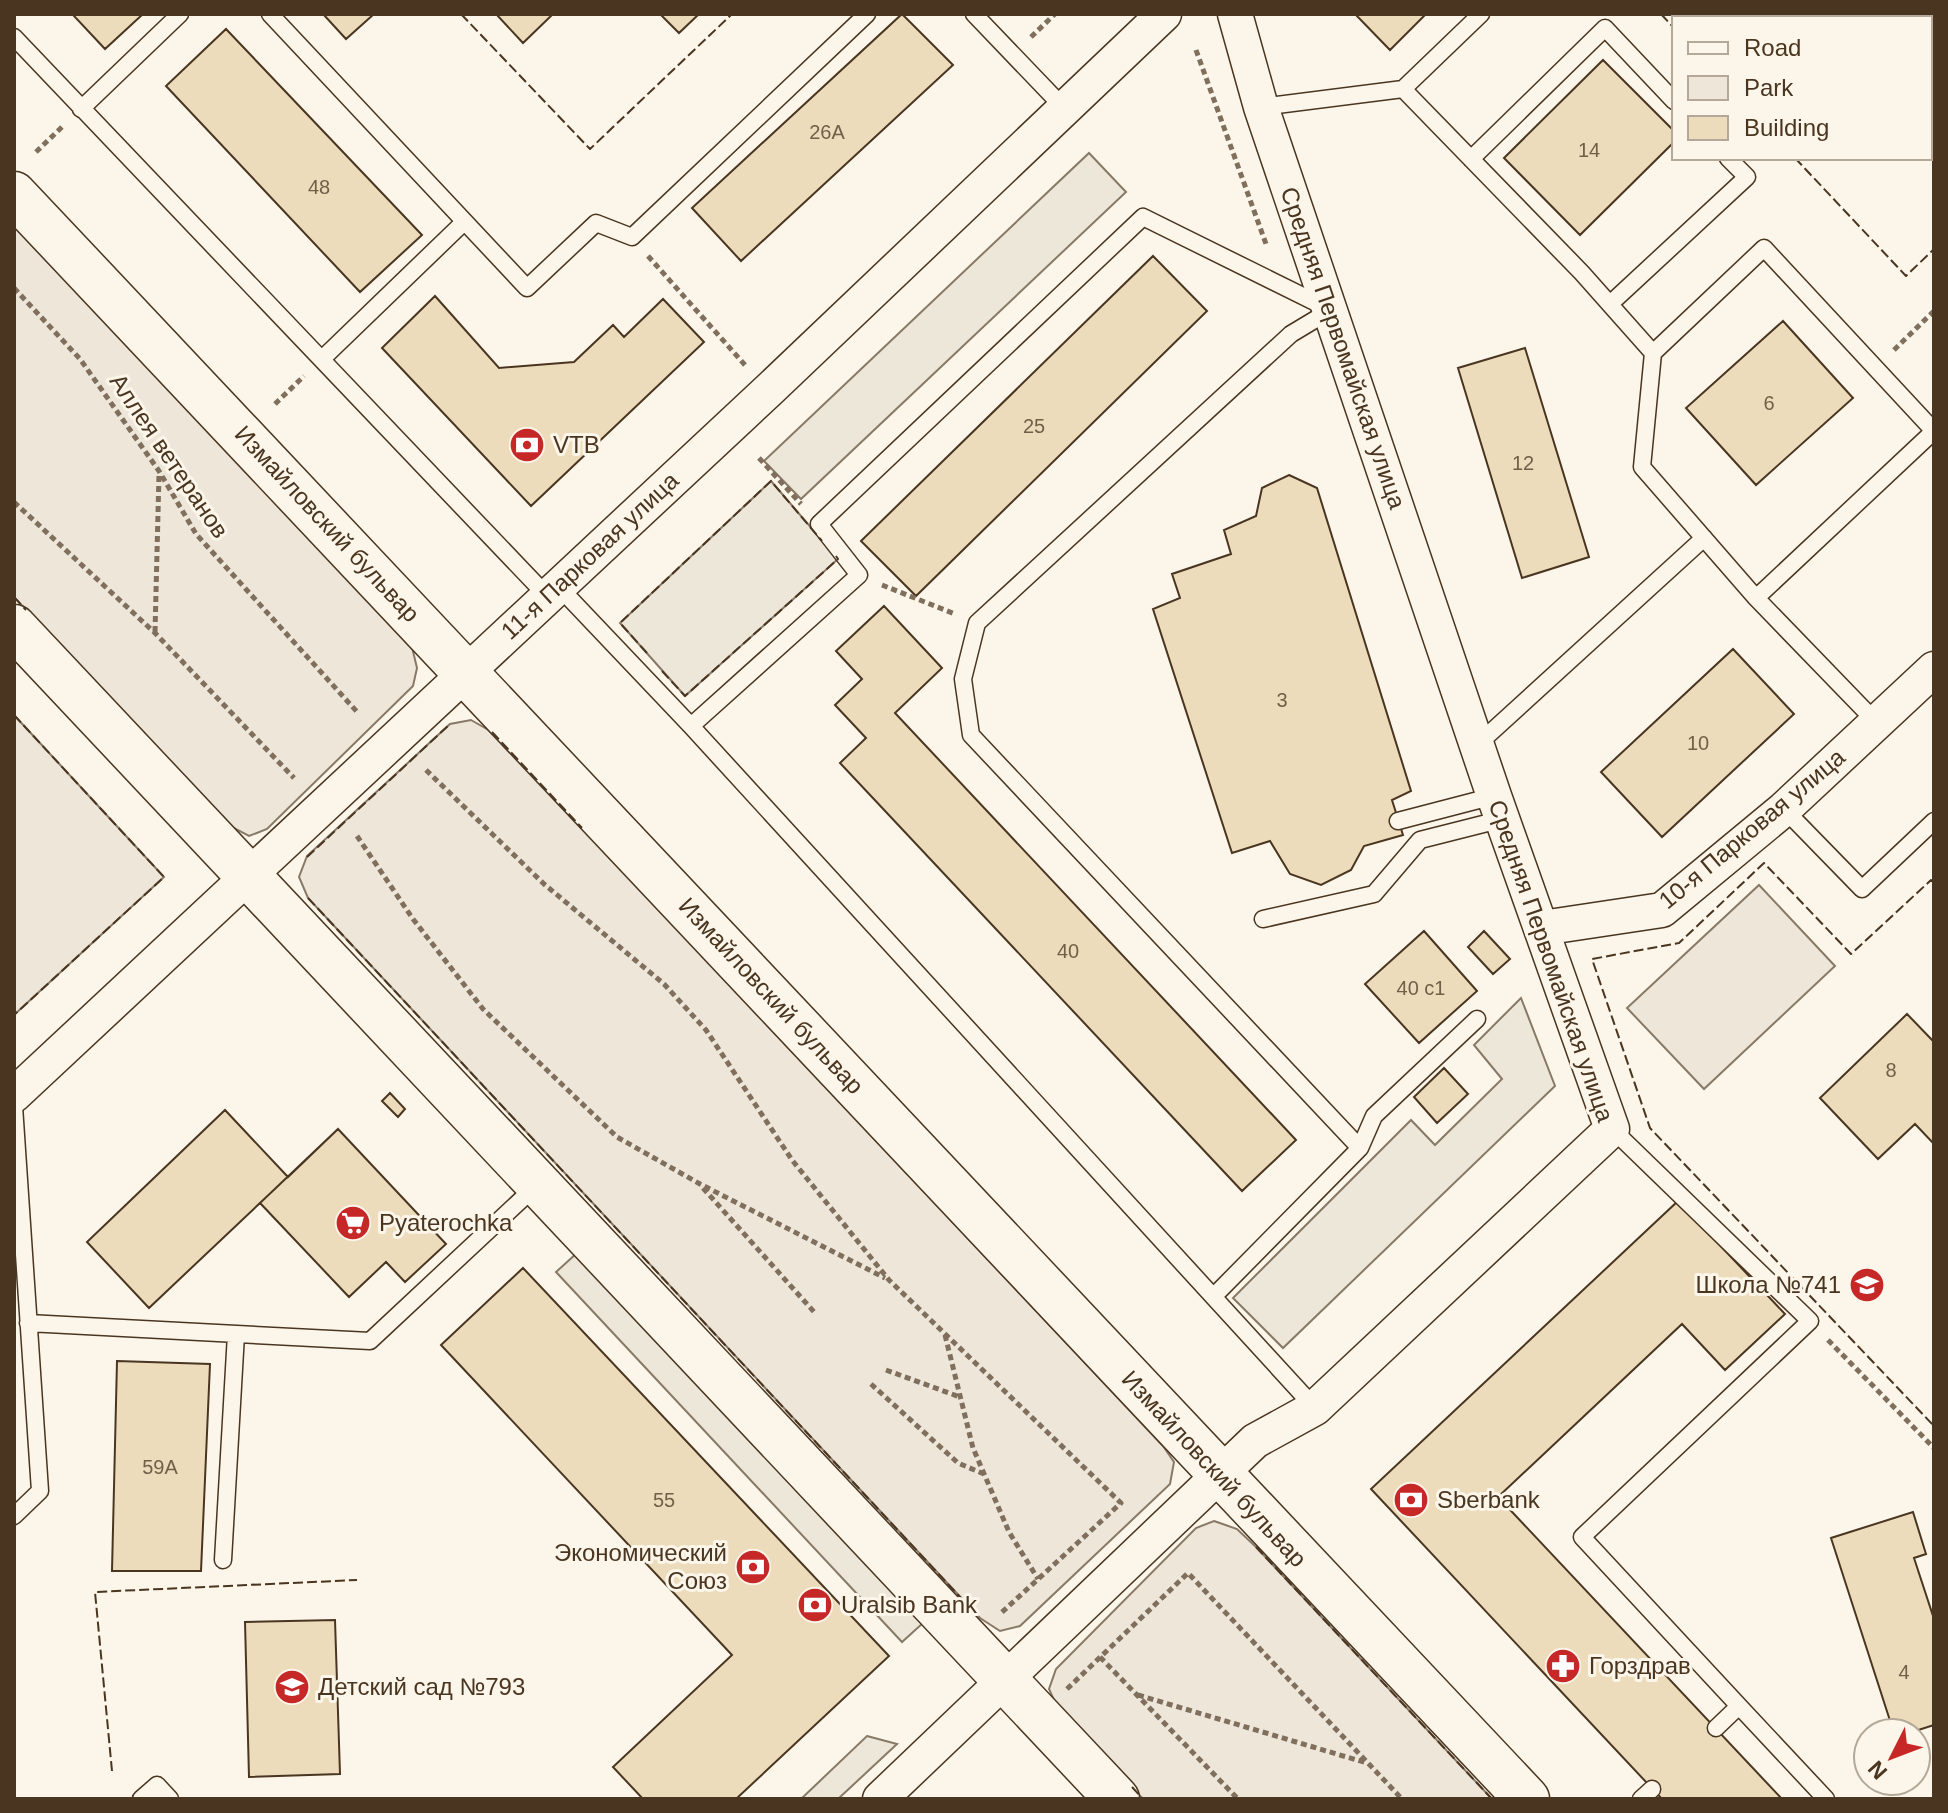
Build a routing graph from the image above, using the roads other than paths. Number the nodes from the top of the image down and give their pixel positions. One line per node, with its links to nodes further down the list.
1 (180, 14): 13 (lane)
2 (270, 14): 17 (lane)
3 (867, 14): 17 (lane)
4 (974, 14): 12 (lane)
5 (1164, 14): 12 (street, 11-я Парковая улица)
6 (1235, 14): 11 (street, Средняя Первомайская улица)
7 (1481, 14): 9 (lane)
8 (14, 37): 13 (lane)
9 (1403, 89): 11 (lane); 14 (lane)
10 (1672, 99): 14 (lane)
11 (1261, 107): 19 (street, Средняя Первомайская улица)
12 (1064, 108): 24 (street, 11-я Парковая улица)
13 (81, 109): 21 (lane)
14 (1471, 159): 18 (lane)
15 (1730, 160): 18 (lane)
16 (14, 194): 28 (street, Измайловский бульвар)
17 (464, 222): 21 (lane)
18 (1610, 304): 20 (lane)
19 (1331, 310): 30 (lane); 31 (street, Средняя Первомайская улица); 43 (lane)
20 (1653, 353): 22 (lane); 23 (lane)
21 (322, 359): 24 (lane)
22 (1934, 431): 25 (lane)
23 (1704, 538): 25 (lane); 31 (lane)
24 (552, 591): 28 (street, 11-я Парковая улица); 30 (lane)
25 (1756, 598): 29 (lane)
26 (14, 627): 36 (street)
27 (1934, 669): 29 (street, 10-я Парковая улица)
28 (467, 673): 36 (street, 11-я Парковая улица); 49 (street, Измайловский бульвар)
29 (1876, 722): 33 (street, 10-я Парковая улица)
30 (691, 726): 45 (lane)
31 (1477, 745): 32 (street, Средняя Первомайская улица)
32 (1499, 807): 34 (lane); 37 (lane); 38 (street, Средняя Первомайская улица)
33 (1784, 809): 35 (lane); 38 (street, 10-я Парковая улица)
34 (1398, 821)
35 (1934, 821)
36 (248, 876): 40 (street, 11-я Парковая улица); 44 (street)
37 (1263, 919)
38 (1542, 928): 42 (street, Средняя Первомайская улица)
39 (1477, 1019): 43 (lane)
40 (14, 1095)
41 (14, 1106): 46 (lane)
42 (1612, 1129): 48 (street, Средняя Первомайская улица); 53 (lane)
43 (1360, 1148): 45 (lane)
44 (538, 1184): 47 (lane); 52 (street)
45 (1214, 1296): 48 (lane)
46 (28, 1323): 47 (lane); 50 (lane)
47 (236, 1334): 51 (lane)
48 (1315, 1408): 49 (street, Средняя Первомайская улица)
49 (1219, 1475): 52 (street, Средняя Первомайская улица); 59 (street, Измайловский бульвар)
50 (14, 1516)
51 (223, 1560)
52 (1006, 1679): 57 (street); 58 (street)
53 (1739, 1706): 54 (lane); 60 (lane)
54 (1716, 1728)
55 (141, 1799): 56 (lane)
56 (170, 1799)
57 (880, 1799)
58 (1117, 1799)
59 (1527, 1799)
60 (1826, 1799)

